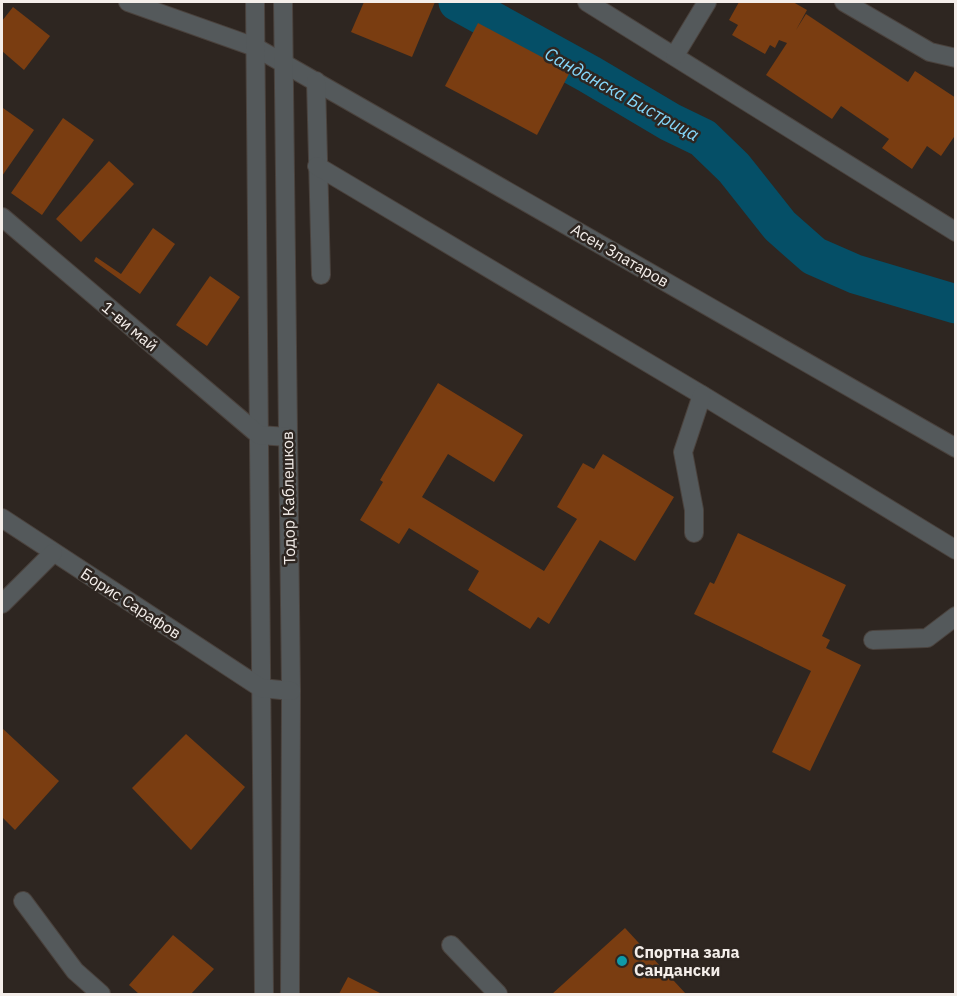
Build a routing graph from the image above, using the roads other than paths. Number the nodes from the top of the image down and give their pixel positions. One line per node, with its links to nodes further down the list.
1 (128, 2): 7 (street, Асен Златаров)
2 (255, 2): 7 (street, Тодор Каблешков)
3 (283, 2): 10 (street, Тодор Каблешков)
4 (587, 2): 8 (street)
5 (708, 2): 8 (street)
6 (844, 2): 9 (street)
7 (255, 47): 10 (street, Асен Златаров); 17 (street, Тодор Каблешков)
8 (675, 55): 14 (street)
9 (956, 58)
10 (284, 63): 11 (street, Асен Златаров); 18 (street, Тодор Каблешков)
11 (316, 81): 12 (street); 19 (street, Асен Златаров)
12 (317, 166): 15 (street); 16 (street)
13 (2, 217): 17 (street, 1-ви май)
14 (954, 229)
15 (321, 275)
16 (702, 395): 21 (street); 22 (street)
17 (259, 435): 18 (street); 27 (street, Тодор Каблешков)
18 (288, 437): 28 (street, Тодор Каблешков)
19 (956, 448)
20 (2, 518): 23 (street, Борис Сарафов)
21 (694, 533)
22 (956, 550)
23 (53, 553): 24 (street); 27 (street, Борис Сарафов)
24 (2, 604)
25 (956, 616): 26 (street)
26 (873, 640)
27 (261, 688): 28 (street); 32 (street, Тодор Каблешков)
28 (291, 691): 33 (street, Тодор Каблешков)
29 (23, 901): 31 (street)
30 (451, 945): 34 (street)
31 (101, 994)
32 (264, 994)
33 (290, 994)
34 (498, 994)

